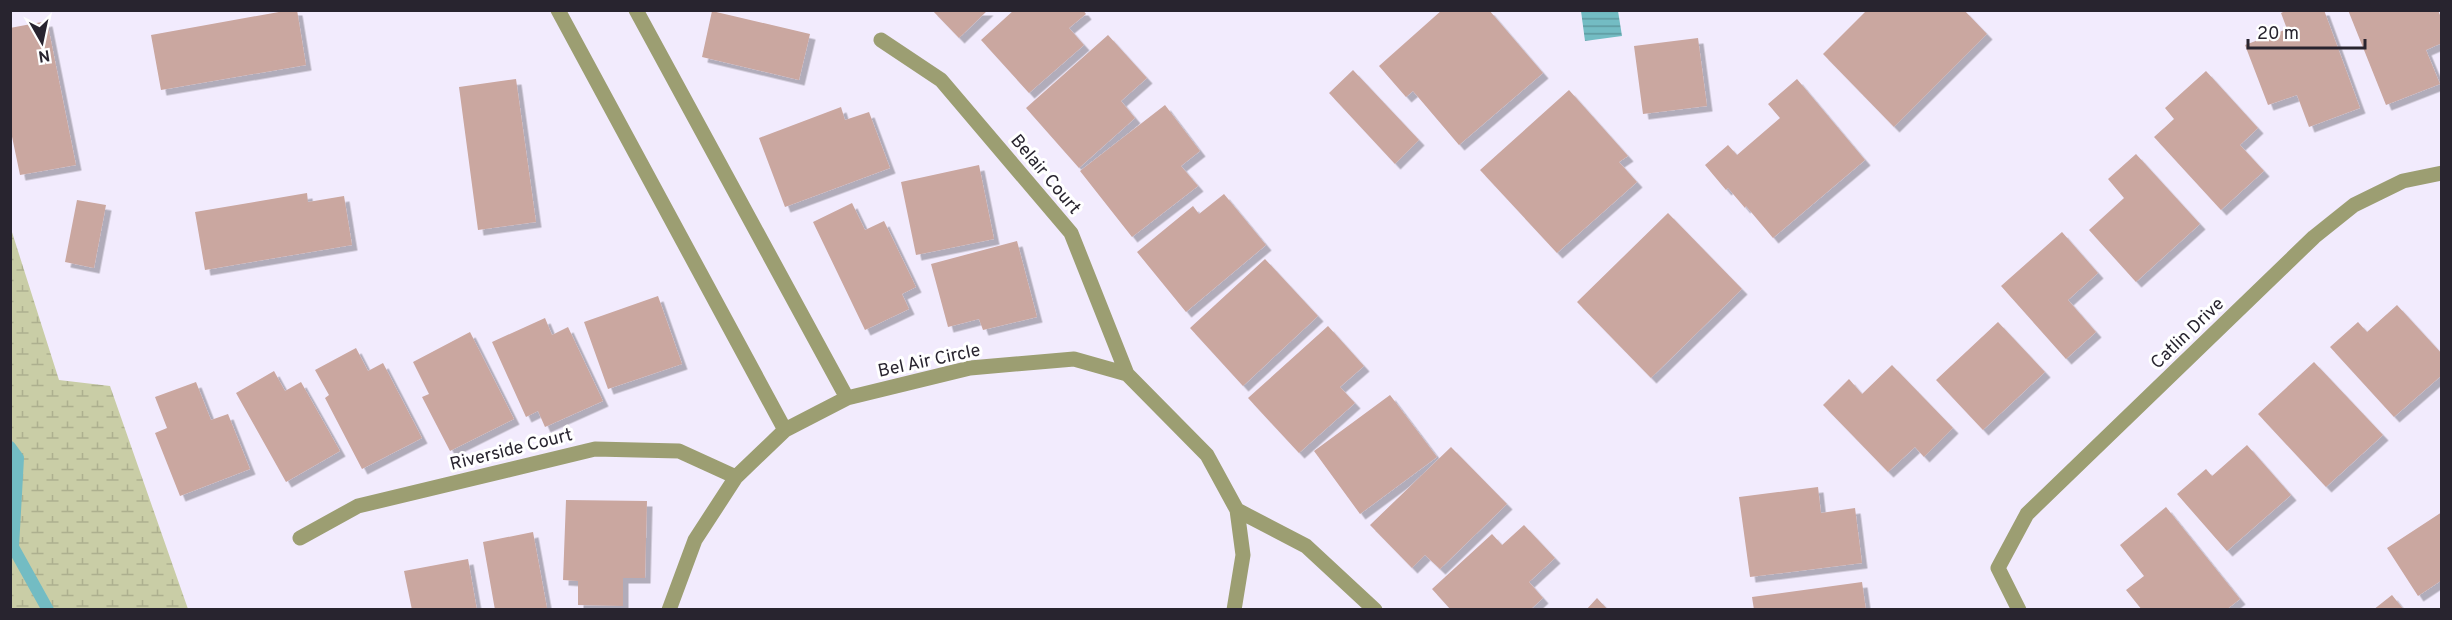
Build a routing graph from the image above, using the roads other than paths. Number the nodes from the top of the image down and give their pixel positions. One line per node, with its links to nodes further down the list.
1 (558, 10): 7 (street)
2 (636, 10): 6 (street)
3 (881, 40): 5 (street, Belair Court)
4 (2442, 173): 14 (street, Catlin Drive)
5 (1128, 374): 6 (street, Bel Air Circle); 9 (street)
6 (847, 398): 7 (street, Bel Air Circle)
7 (784, 430): 8 (street, Bel Air Circle)
8 (736, 477): 10 (street, Riverside Court); 11 (street, Bel Air Circle)
9 (1237, 510): 12 (street); 13 (street)
10 (300, 538)
11 (669, 609)
12 (1234, 609)
13 (1375, 609)
14 (2019, 609)

